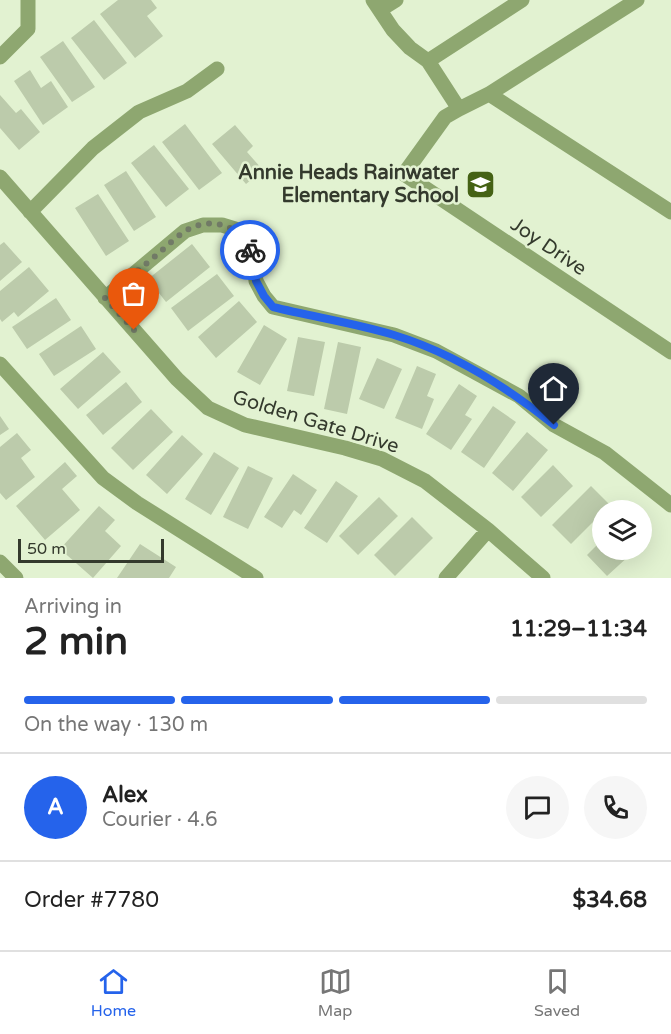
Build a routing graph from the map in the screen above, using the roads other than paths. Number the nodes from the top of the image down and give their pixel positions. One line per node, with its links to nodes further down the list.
1 (28, 0): 6 (street)
2 (396, 0): 5 (street)
3 (522, 0): 7 (street)
4 (637, 0): 9 (street)
5 (377, 5): 7 (street)
6 (0, 57)
7 (428, 61): 10 (street)
8 (217, 69): 12 (street)
9 (489, 94): 10 (street); 13 (street)
10 (459, 109): 15 (street, Joy Drive)
11 (0, 177): 12 (street, Golden Gate Drive)
12 (30, 212): 14 (street, Golden Gate Drive)
13 (671, 212)
14 (105, 298): 17 (street); 18 (street, Golden Gate Drive)
15 (671, 352)
16 (0, 364): 21 (street)
17 (671, 505)
18 (488, 530): 22 (street); 23 (street, Golden Gate Drive)
19 (0, 562): 20 (street)
20 (16, 578)
21 (256, 578)
22 (446, 578)
23 (543, 578)

